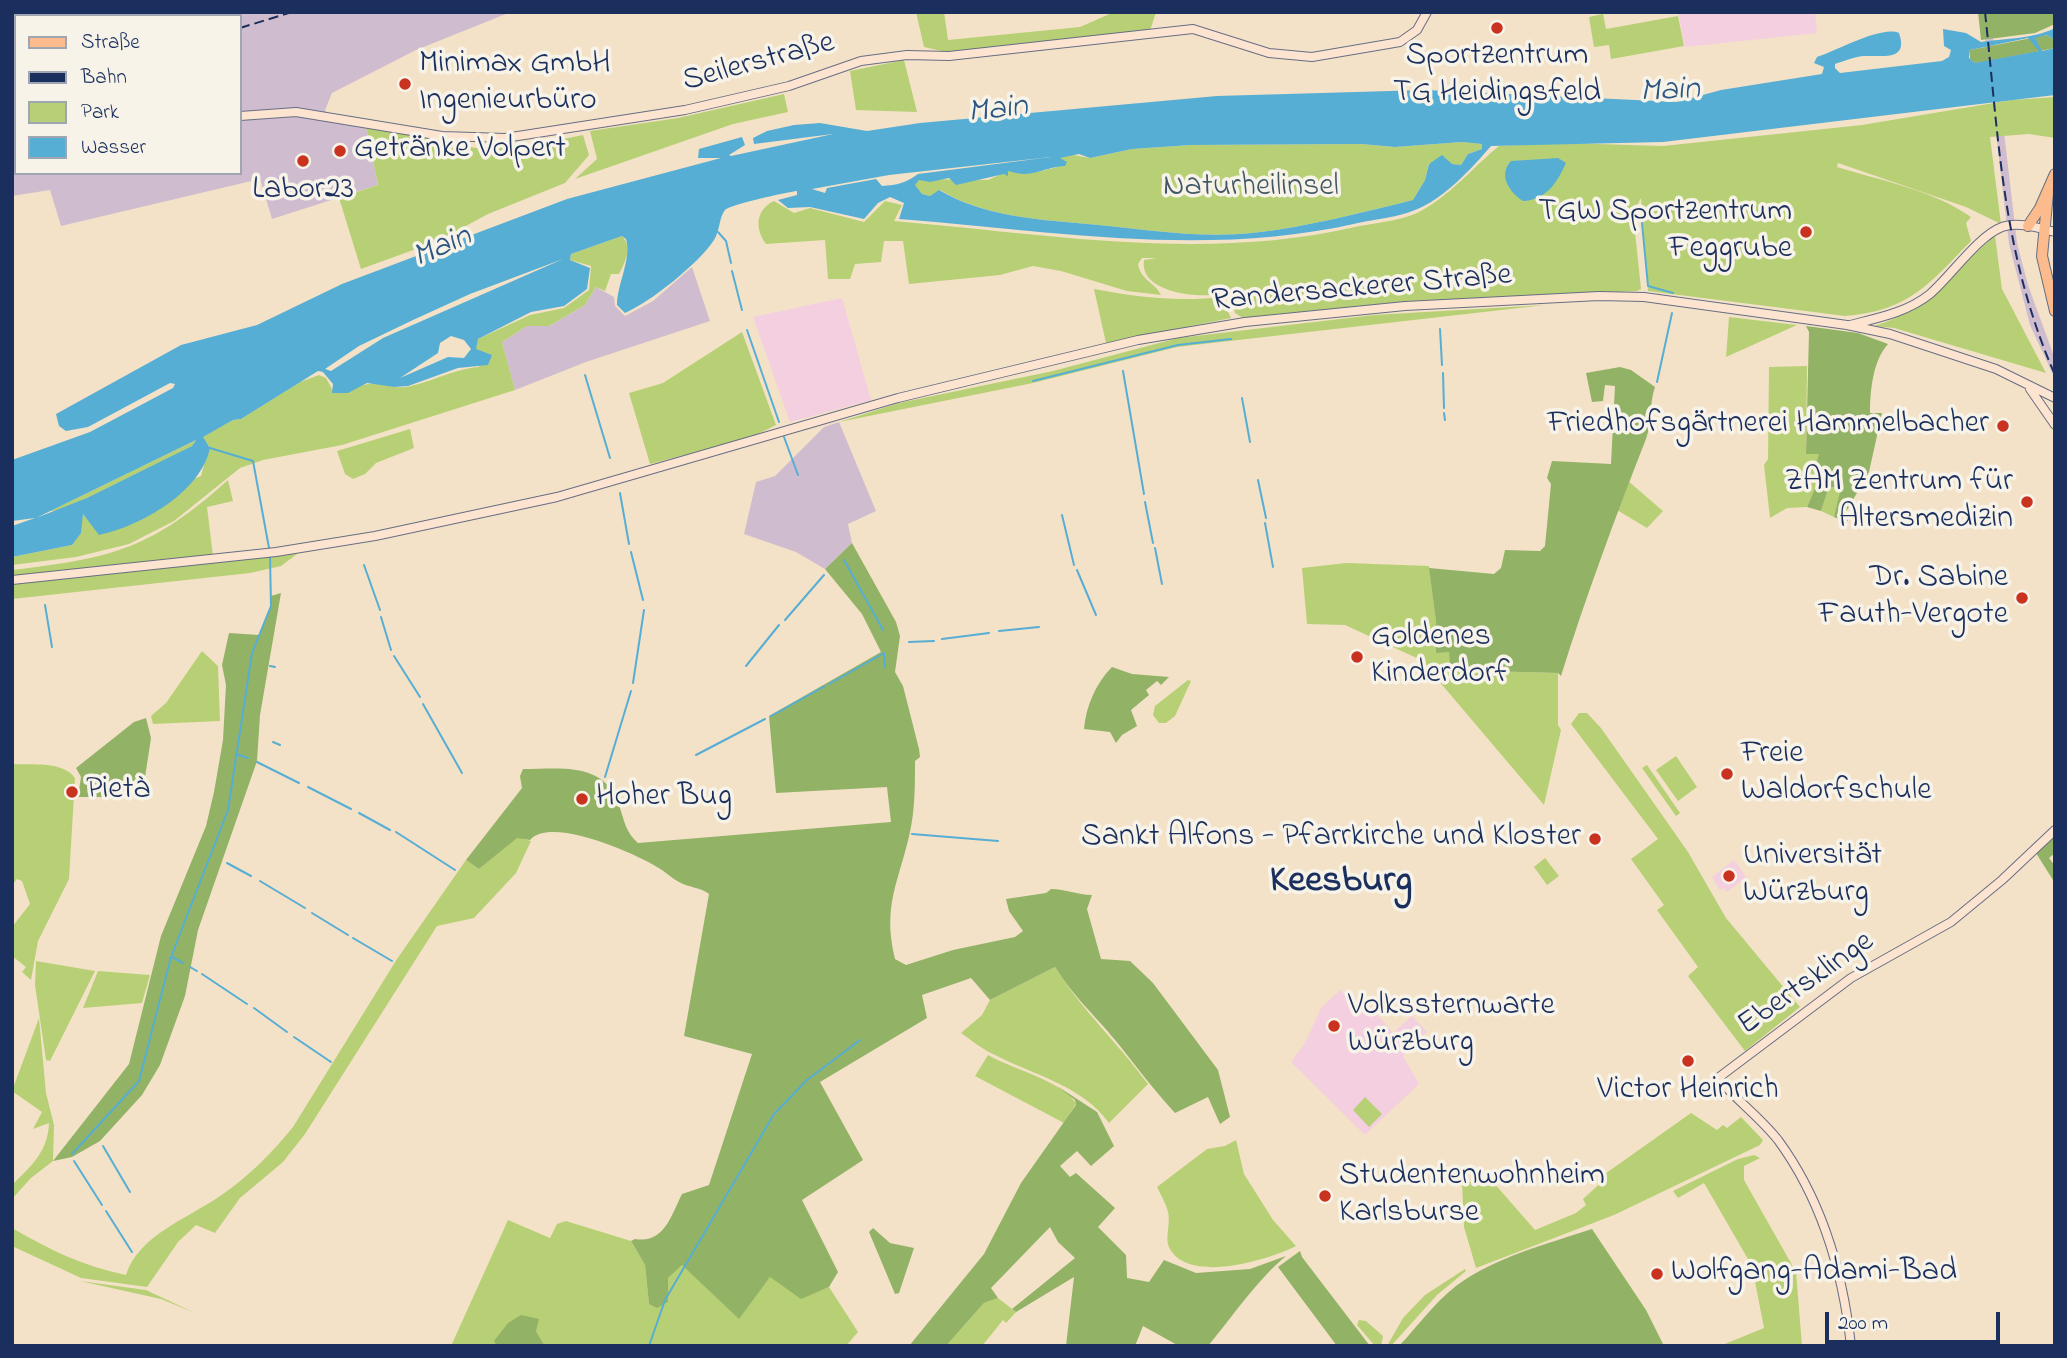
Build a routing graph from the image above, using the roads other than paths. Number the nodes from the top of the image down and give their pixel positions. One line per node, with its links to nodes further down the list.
1 (1427, 12): 2 (main road, Seilerstraße)
2 (242, 116)
3 (2055, 174): 4 (main road)
4 (2048, 193): 5 (main road); 6 (main road)
5 (2028, 226): 6 (main road); 8 (main road)
6 (2050, 231): 7 (main road)
7 (2055, 311)
8 (1847, 325): 9 (main road, Randersackerer Straße); 12 (main road, Randersackerer Straße)
9 (2028, 387): 10 (main road, Randersackerer Straße); 11 (main road)
10 (2055, 400)
11 (2055, 425)
12 (12, 580)
13 (2055, 830): 14 (main road, Ebertsklinge)
14 (1851, 1346)

